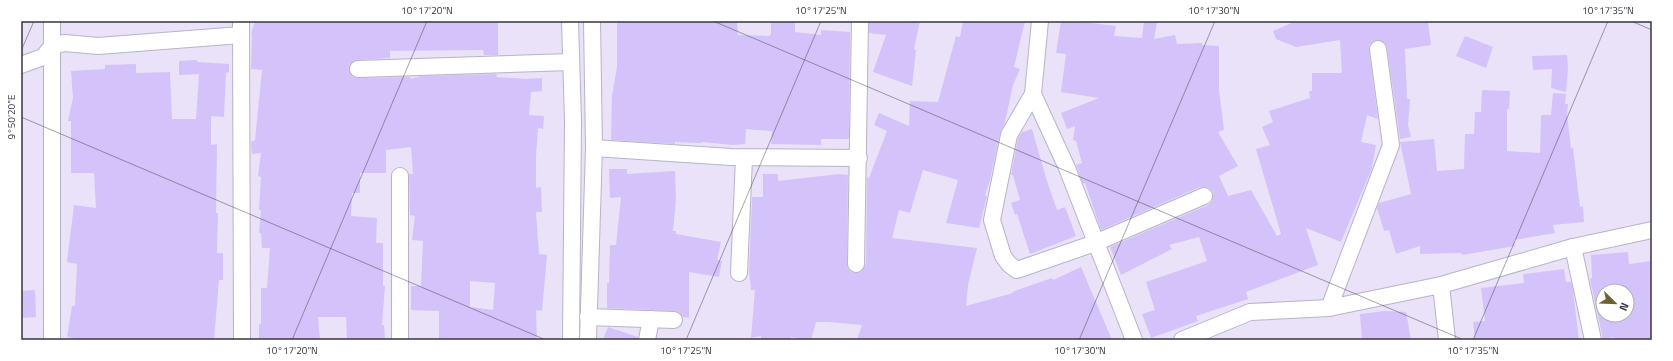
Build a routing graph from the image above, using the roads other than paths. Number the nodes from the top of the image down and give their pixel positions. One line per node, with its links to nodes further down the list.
1 (52, 21): 7 (street)
2 (570, 21): 9 (street)
3 (592, 21): 13 (street)
4 (860, 21): 15 (street)
5 (1040, 21): 12 (street)
6 (241, 28): 7 (street); 29 (street)
7 (53, 46): 10 (street); 28 (street)
8 (1378, 49): 24 (street)
9 (571, 62): 11 (street); 31 (street)
10 (21, 65)
11 (358, 69)
12 (1033, 94): 19 (street); 19 (street)
13 (594, 148): 14 (street); 25 (street)
14 (744, 158): 15 (street); 22 (street)
15 (859, 158): 21 (street)
16 (400, 176): 30 (street)
17 (1204, 196): 19 (street)
18 (1652, 230): 20 (street)
19 (1095, 243): 34 (street)
20 (1573, 247): 23 (street); 37 (street)
21 (856, 264)
22 (739, 273)
23 (1441, 285): 24 (street); 36 (street)
24 (1329, 308): 35 (street)
25 (588, 317): 26 (street); 32 (street)
26 (650, 319): 27 (street); 33 (street)
27 (674, 320)
28 (52, 340)
29 (242, 340)
30 (400, 340)
31 (571, 340)
32 (588, 340)
33 (646, 340)
34 (1134, 340)
35 (1182, 340)
36 (1447, 340)
37 (1593, 340)

